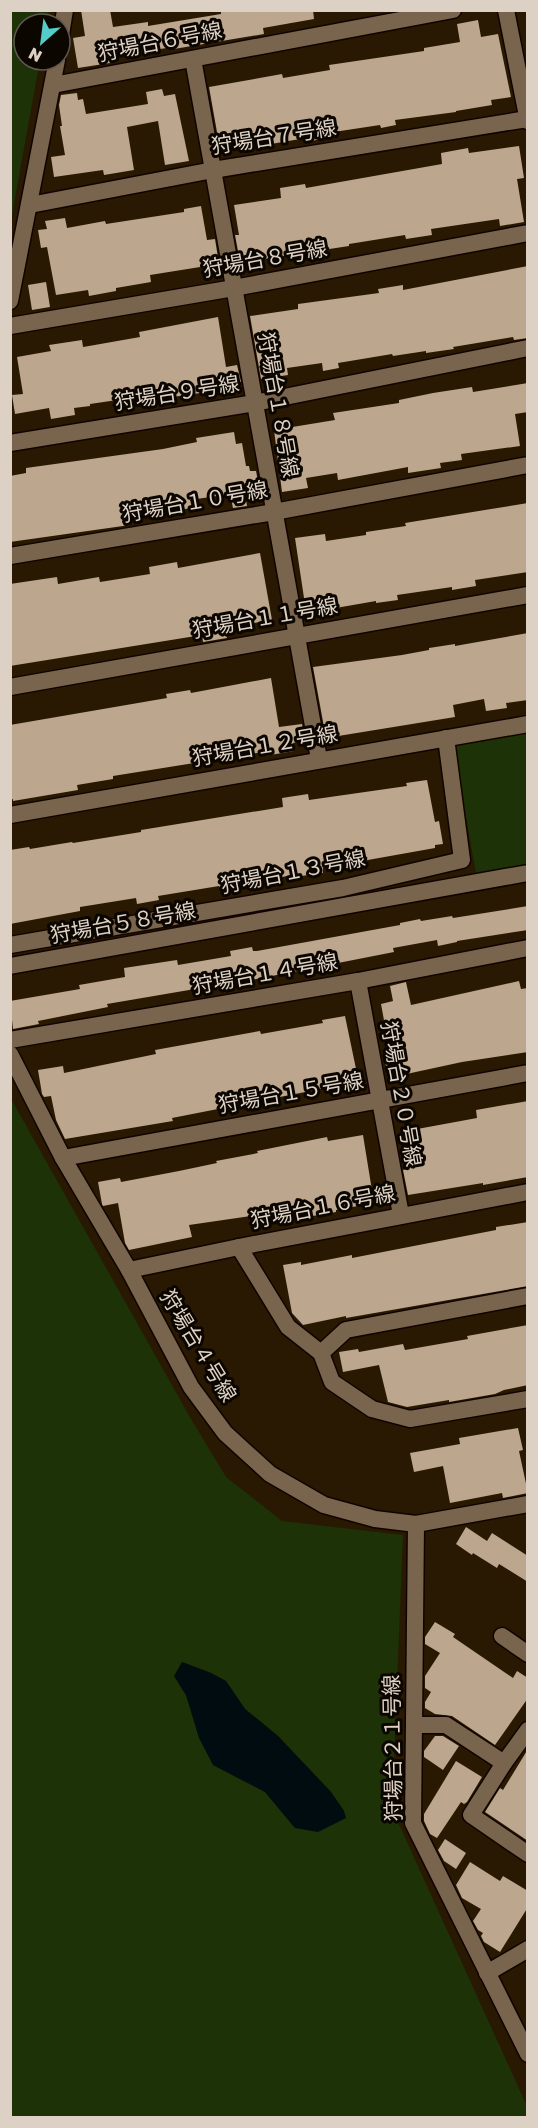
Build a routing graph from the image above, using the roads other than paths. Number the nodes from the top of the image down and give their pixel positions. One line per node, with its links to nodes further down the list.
1 (453, 10): 3 (street, 狩場台６号線)
2 (506, 10): 6 (street)
3 (193, 59): 5 (street, 狩場台６号線); 7 (street, 狩場台１８号線)
4 (55, 72): 5 (street)
5 (53, 85): 8 (street)
6 (527, 120): 7 (street, 狩場台７号線)
7 (213, 170): 8 (street, 狩場台７号線); 10 (street, 狩場台１８号線)
8 (30, 205): 11 (street)
9 (528, 233): 10 (street, 狩場台８号線)
10 (234, 288): 12 (street, 狩場台８号線); 14 (street, 狩場台１８号線)
11 (10, 301)
12 (10, 326)
13 (528, 348): 14 (street, 狩場台９号線)
14 (255, 403): 15 (street, 狩場台９号線); 17 (street, 狩場台１８号線)
15 (10, 443)
16 (528, 465): 17 (street, 狩場台１０号線)
17 (274, 512): 18 (street, 狩場台１０号線); 20 (street, 狩場台１８号線)
18 (10, 556)
19 (528, 594): 20 (street, 狩場台１１号線)
20 (296, 635): 21 (street, 狩場台１１号線); 24 (street, 狩場台１８号線)
21 (10, 687)
22 (528, 724): 23 (street, 狩場台１２号線)
23 (446, 738): 24 (street, 狩場台１２号線); 27 (street, 狩場台１３号線)
24 (319, 759): 25 (street, 狩場台１２号線)
25 (10, 815)
26 (528, 873): 29 (street, 狩場台５８号線)
27 (10, 945)
28 (528, 948): 30 (street, 狩場台１４号線)
29 (10, 966)
30 (358, 981): 31 (street, 狩場台１４号線); 34 (street, 狩場台２０号線)
31 (10, 1040)
32 (10, 1054): 35 (street, 狩場台４号線)
33 (528, 1073): 34 (street, 狩場台１５号線)
34 (379, 1100): 35 (street, 狩場台１５号線); 37 (street, 狩場台２０号線)
35 (63, 1158): 39 (street, 狩場台４号線)
36 (528, 1192): 37 (street, 狩場台１６号線)
37 (401, 1215): 38 (street, 狩場台１６号線)
38 (239, 1247): 39 (street, 狩場台１６号線); 41 (street)
39 (129, 1270): 44 (street, 狩場台４号線)
40 (528, 1296): 41 (street)
41 (321, 1353): 42 (street)
42 (528, 1399)
43 (528, 1504): 44 (street, 狩場台４号線)
44 (416, 1524): 47 (street, 狩場台２１号線)
45 (502, 1636): 46 (street)
46 (528, 1654)
47 (414, 1725): 49 (street); 52 (street, 狩場台２１号線)
48 (527, 1732): 49 (street)
49 (504, 1763): 50 (street)
50 (528, 1854)
51 (528, 1949): 52 (street)
52 (487, 1973): 53 (street, 狩場台２１号線)
53 (528, 2054)

